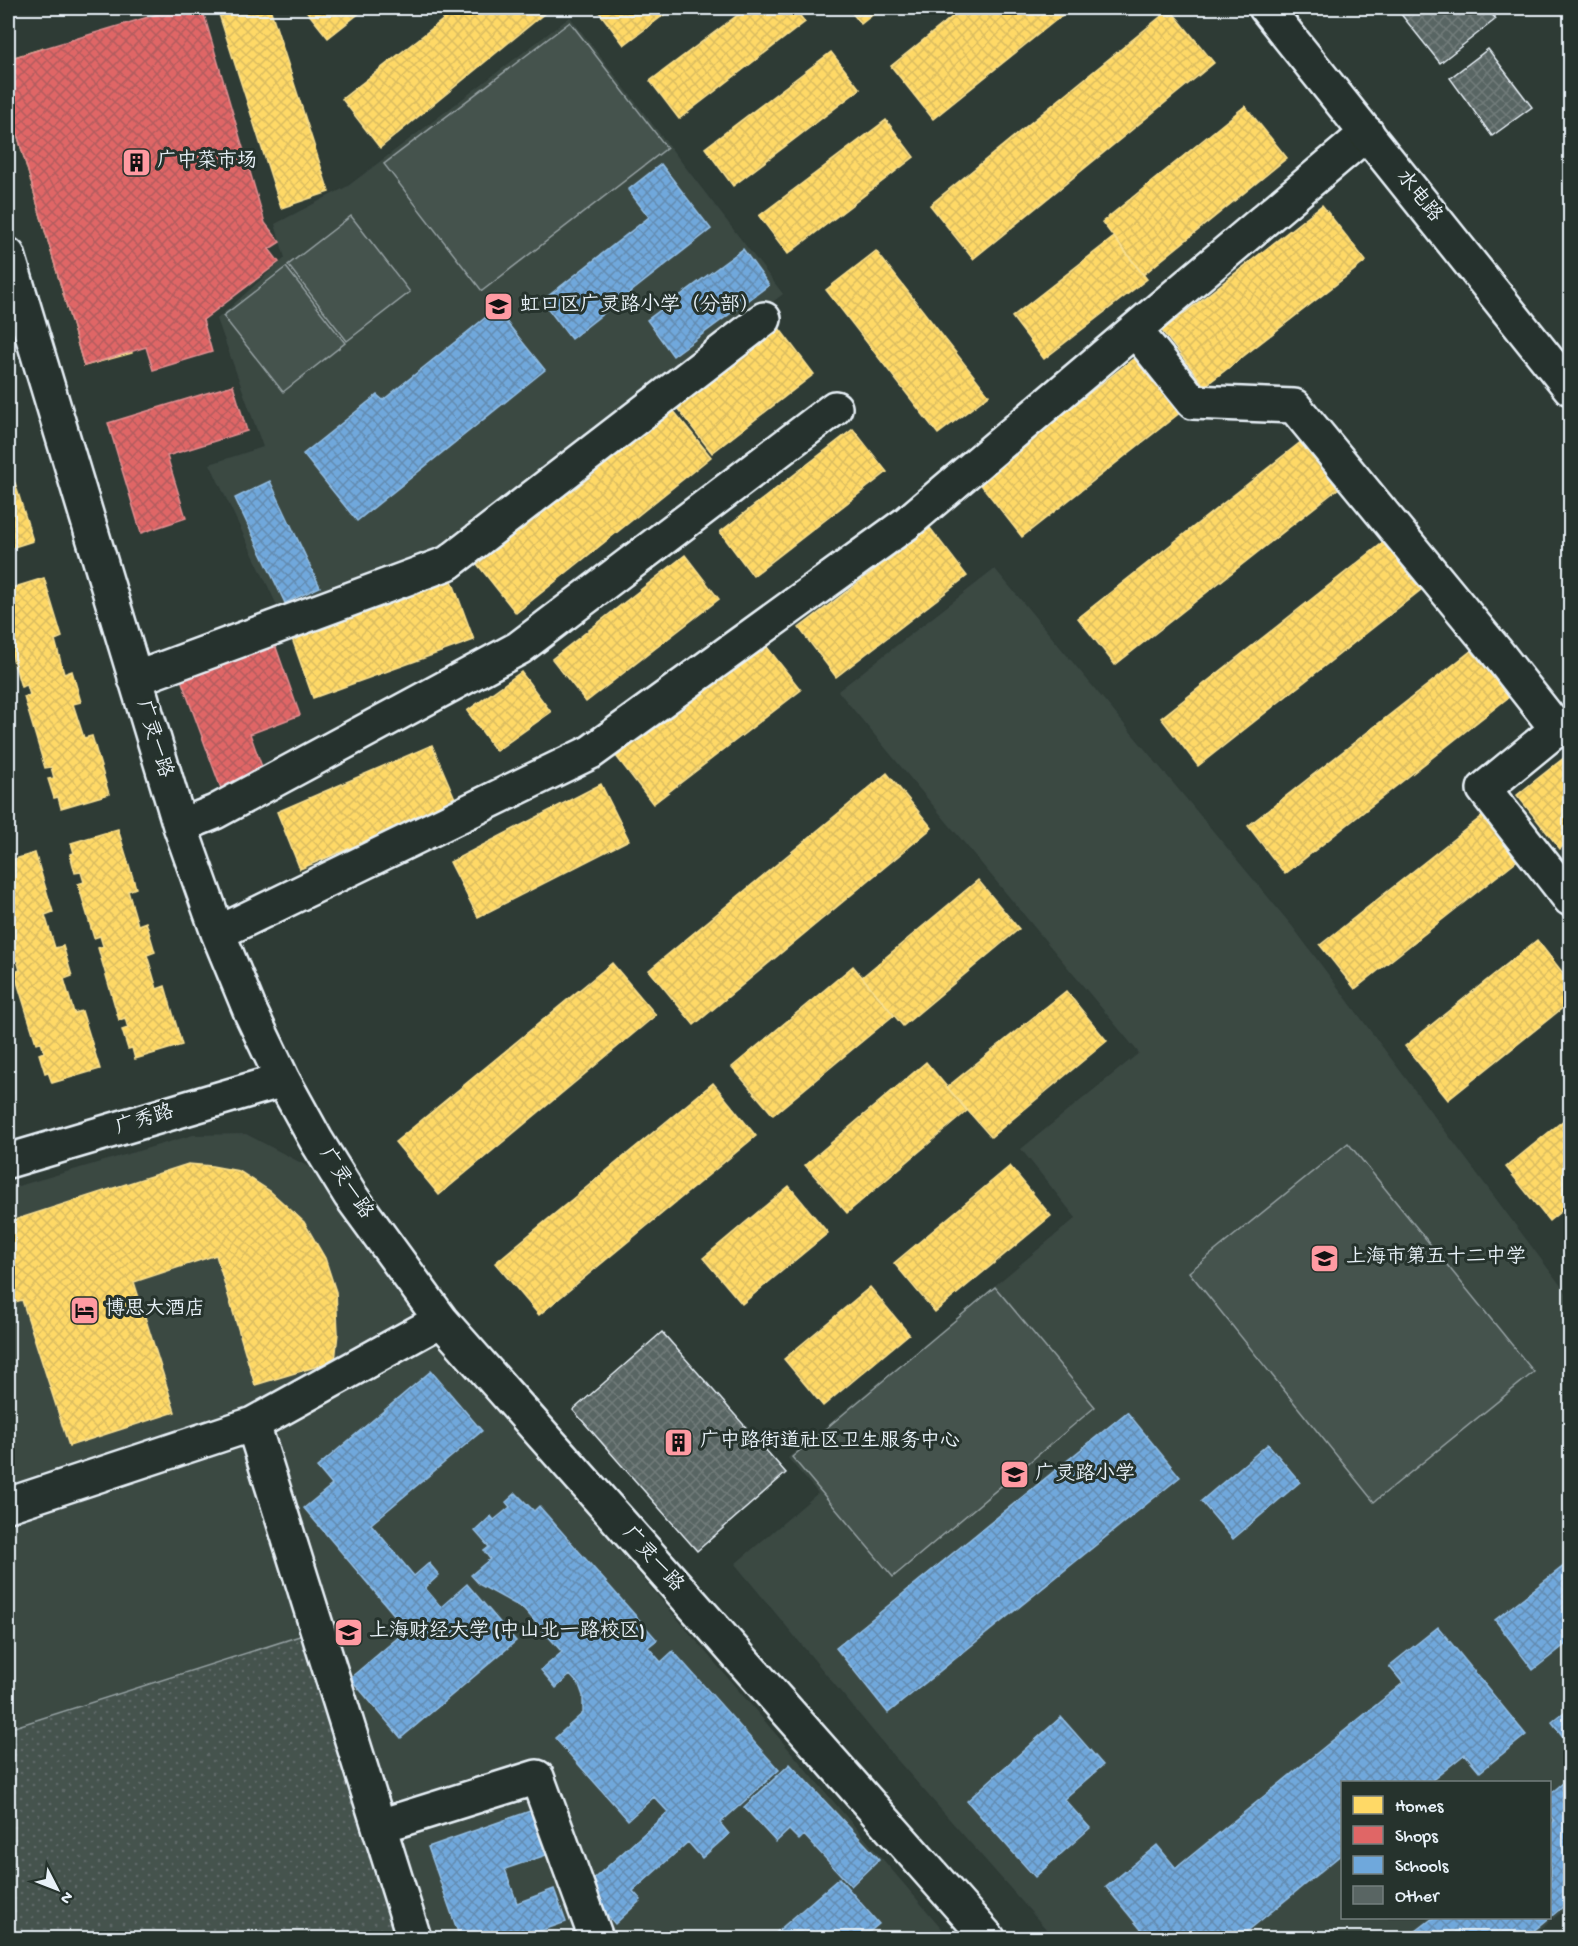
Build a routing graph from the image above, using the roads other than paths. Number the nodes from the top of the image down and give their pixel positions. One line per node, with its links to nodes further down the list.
1 (1266, 8): 2 (street, 水电路)
2 (1367, 133): 5 (street); 6 (street, 水电路)
3 (8, 255): 8 (street, 广灵一路)
4 (764, 320): 8 (street)
5 (1135, 330): 9 (street); 12 (street)
6 (1570, 388)
7 (835, 408): 10 (street)
8 (135, 679): 10 (street, 广灵一路)
9 (1564, 724): 11 (street)
10 (180, 826): 12 (street, 广灵一路)
11 (1570, 899)
12 (218, 933): 13 (street, 广灵一路)
13 (283, 1080): 14 (street, 广秀路); 15 (street, 广灵一路)
14 (8, 1161)
15 (441, 1320): 16 (street); 21 (street, 广灵一路)
16 (253, 1424): 17 (street); 18 (street)
17 (8, 1505)
18 (380, 1826): 19 (street); 20 (street)
19 (414, 1938)
20 (596, 1938)
21 (985, 1938)

